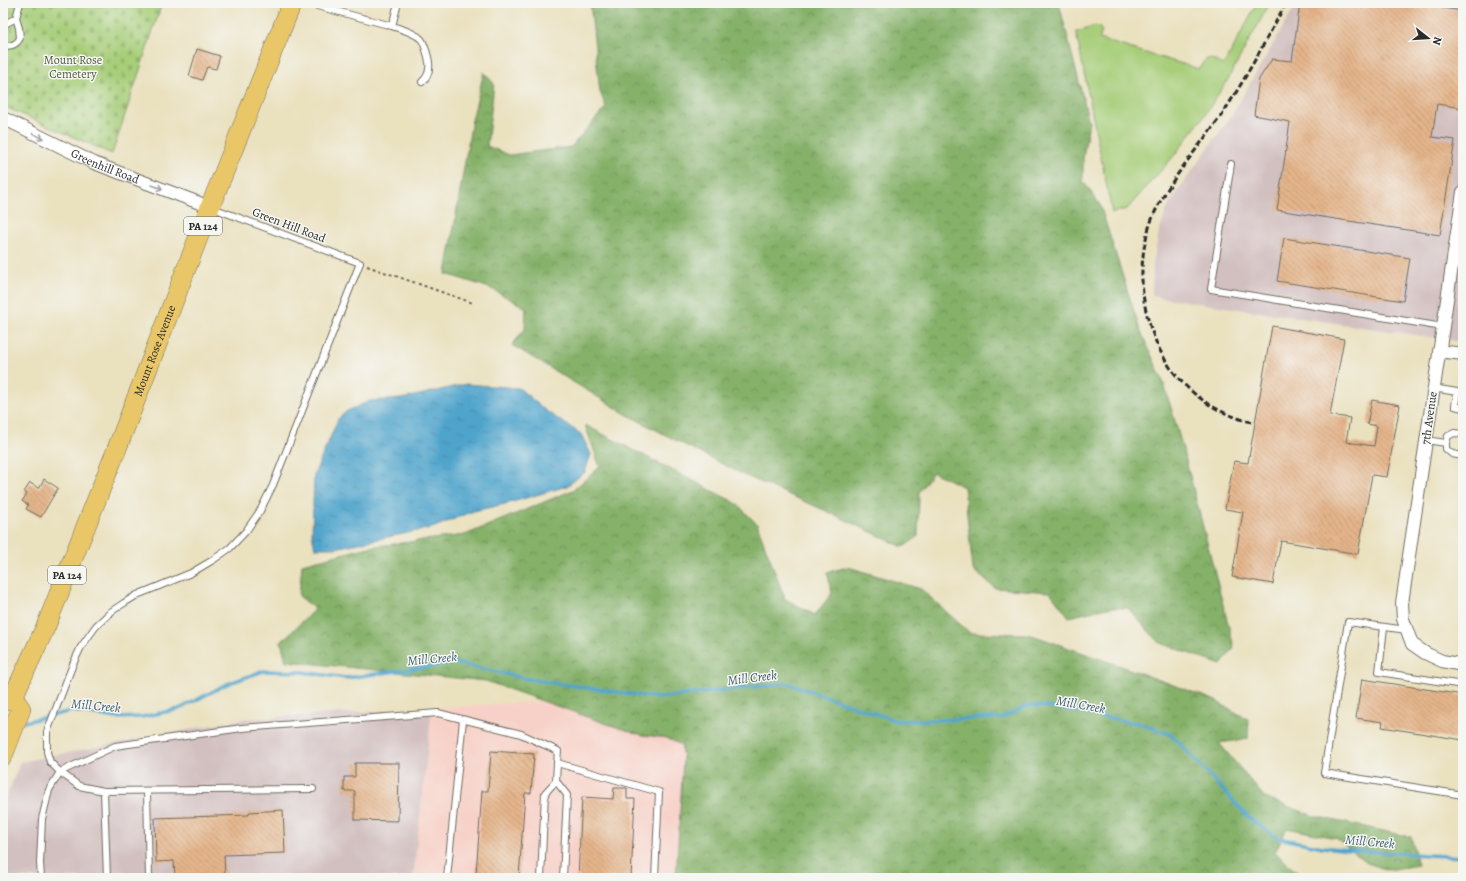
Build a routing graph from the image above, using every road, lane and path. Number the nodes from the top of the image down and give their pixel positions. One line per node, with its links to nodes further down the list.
1 (20, 3): 5 (lane)
2 (292, 3): 14 (main road, Mount Rose Avenue / PA 124)
3 (306, 3): 7 (lane)
4 (398, 3): 7 (lane)
5 (16, 18): 6 (lane); 8 (lane)
6 (3, 25)
7 (392, 26): 10 (lane)
8 (4, 45): 9 (lane)
9 (3, 54)
10 (422, 82)
11 (3, 118): 14 (street, Greenhill Road, one-way to 14)
12 (1231, 164): 18 (lane)
13 (1463, 192): 15 (street, 7th Avenue)
14 (210, 207): 16 (lane, Green Hill Road); 31 (main road, Mount Rose Avenue / PA 124)
15 (1460, 226): 18 (street, 7th Avenue)
16 (360, 263): 17 (path); 35 (lane)
17 (473, 303)
18 (1443, 327): 19 (street, 7th Avenue)
19 (1439, 350): 20 (street); 21 (street, 7th Avenue)
20 (1463, 354)
21 (1434, 388): 22 (lane); 24 (street, 7th Avenue)
22 (1463, 408)
23 (1463, 434): 25 (lane)
24 (1426, 440): 25 (lane); 28 (street, 7th Avenue)
25 (1446, 443): 26 (lane)
26 (1463, 456)
27 (1384, 627): 28 (lane); 30 (lane); 40 (lane)
28 (1407, 630): 29 (street, 7th Avenue)
29 (1463, 665)
30 (1463, 685)
31 (10, 700): 33 (main road, Mount Rose Avenue / PA 124)
32 (463, 720): 34 (lane); 35 (lane); 44 (lane)
33 (6, 750)
34 (557, 763): 36 (lane); 47 (lane)
35 (60, 772): 38 (lane); 41 (lane)
36 (556, 781): 45 (lane); 46 (lane)
37 (313, 789): 39 (lane)
38 (104, 791): 39 (lane); 42 (lane)
39 (147, 791): 43 (lane)
40 (1463, 795)
41 (41, 878)
42 (107, 878)
43 (149, 878)
44 (446, 878)
45 (541, 878)
46 (563, 878)
47 (655, 878)

